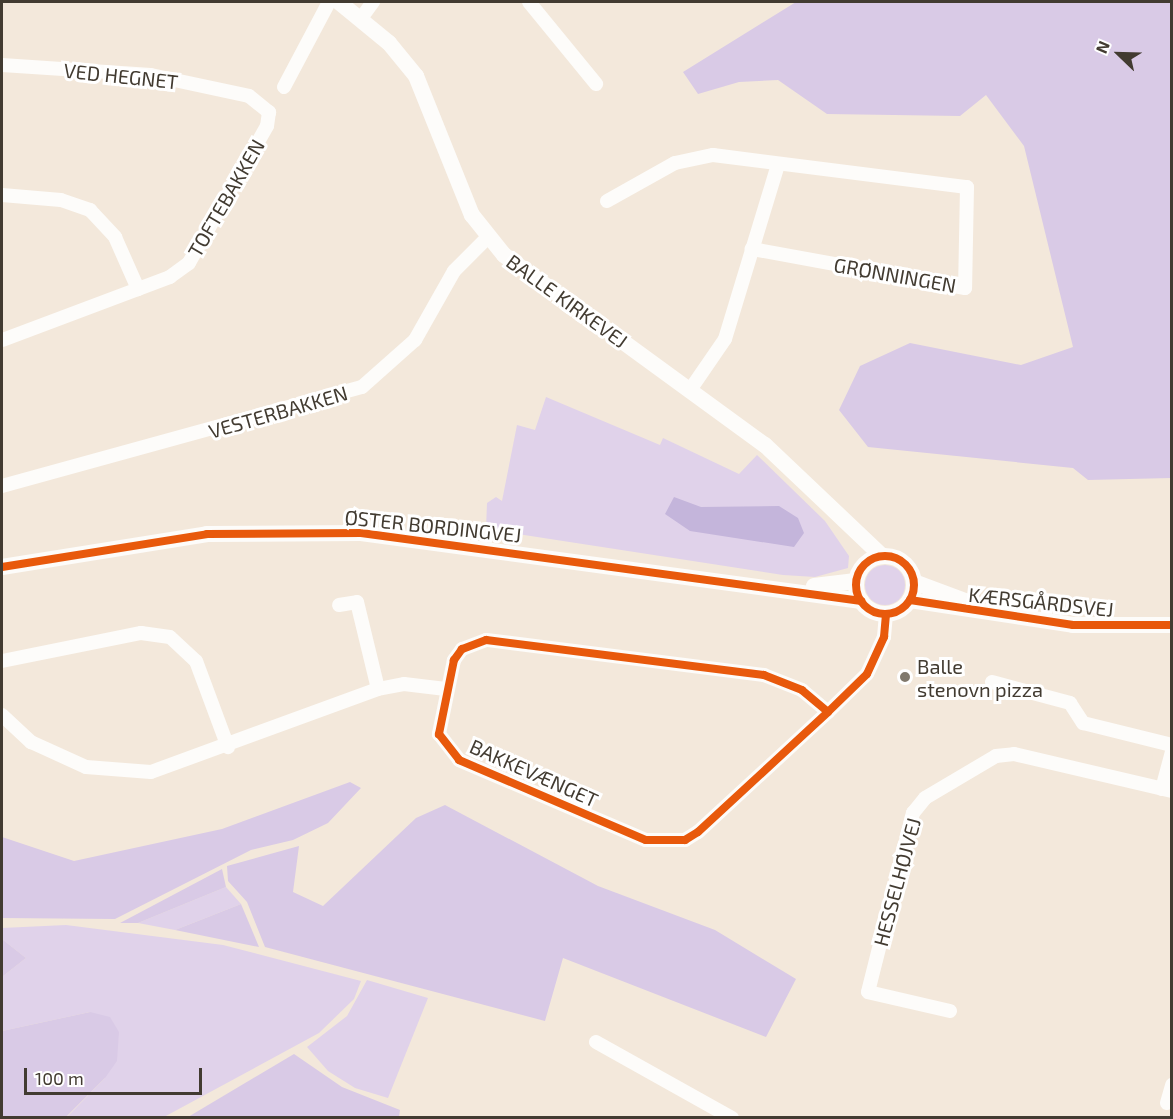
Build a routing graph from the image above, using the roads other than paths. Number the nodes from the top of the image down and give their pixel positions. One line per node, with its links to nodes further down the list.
1 (329, 2): 8 (street)
2 (339, 2): 5 (street, BALLE KIRKEVEJ)
3 (372, 2): 5 (street)
4 (529, 2): 7 (street)
5 (362, 17): 13 (street, BALLE KIRKEVEJ)
6 (2, 65): 9 (street, VED HEGNET)
7 (596, 84)
8 (284, 87)
9 (269, 112): 15 (street, TOFTEBAKKEN)
10 (778, 165): 12 (street, GRØNNINGEN); 14 (street); 14 (street, GRØNNINGEN)
11 (2, 195): 15 (street)
12 (607, 201)
13 (488, 238): 17 (street, BALLE KIRKEVEJ); 18 (street, VESTERBAKKEN)
14 (752, 249): 17 (street)
15 (138, 289): 16 (street, TOFTEBAKKEN)
16 (2, 340)
17 (690, 390): 19 (street, BALLE KIRKEVEJ)
18 (2, 486)
19 (842, 517): 20 (street, BALLE KIRKEVEJ); 21 (street, BALLE KIRKEVEJ)
20 (882, 556): 21 (street); 24 (street)
21 (864, 565): 23 (street)
22 (2, 567): 25 (street, ØSTER BORDINGVEJ)
23 (856, 581): 25 (street, ØSTER BORDINGVEJ); 27 (street)
24 (914, 582): 26 (street); 30 (street, KÆRSGÅRDSVEJ)
25 (789, 587): 27 (street, ØSTER BORDINGVEJ)
26 (910, 600): 29 (street); 30 (street, KÆRSGÅRDSVEJ)
27 (861, 601): 29 (street)
28 (339, 605): 34 (street)
29 (886, 614): 36 (street, BAKKEVÆNGET)
30 (1007, 616): 31 (street, KÆRSGÅRDSVEJ)
31 (1171, 625)
32 (2, 660): 39 (street)
33 (992, 682): 38 (street)
34 (378, 689): 35 (street); 39 (street)
35 (446, 689): 36 (street, BAKKEVÆNGET); 36 (street, BAKKEVÆNGET)
36 (828, 712)
37 (2, 715): 39 (street)
38 (1172, 745)
39 (228, 747)
40 (1172, 752): 41 (street, HESSELHØJVEJ)
41 (1167, 790): 42 (street, HESSELHØJVEJ)
42 (950, 1011)
43 (596, 1042): 46 (street)
44 (1172, 1085): 45 (street)
45 (1167, 1103)
46 (732, 1118)

